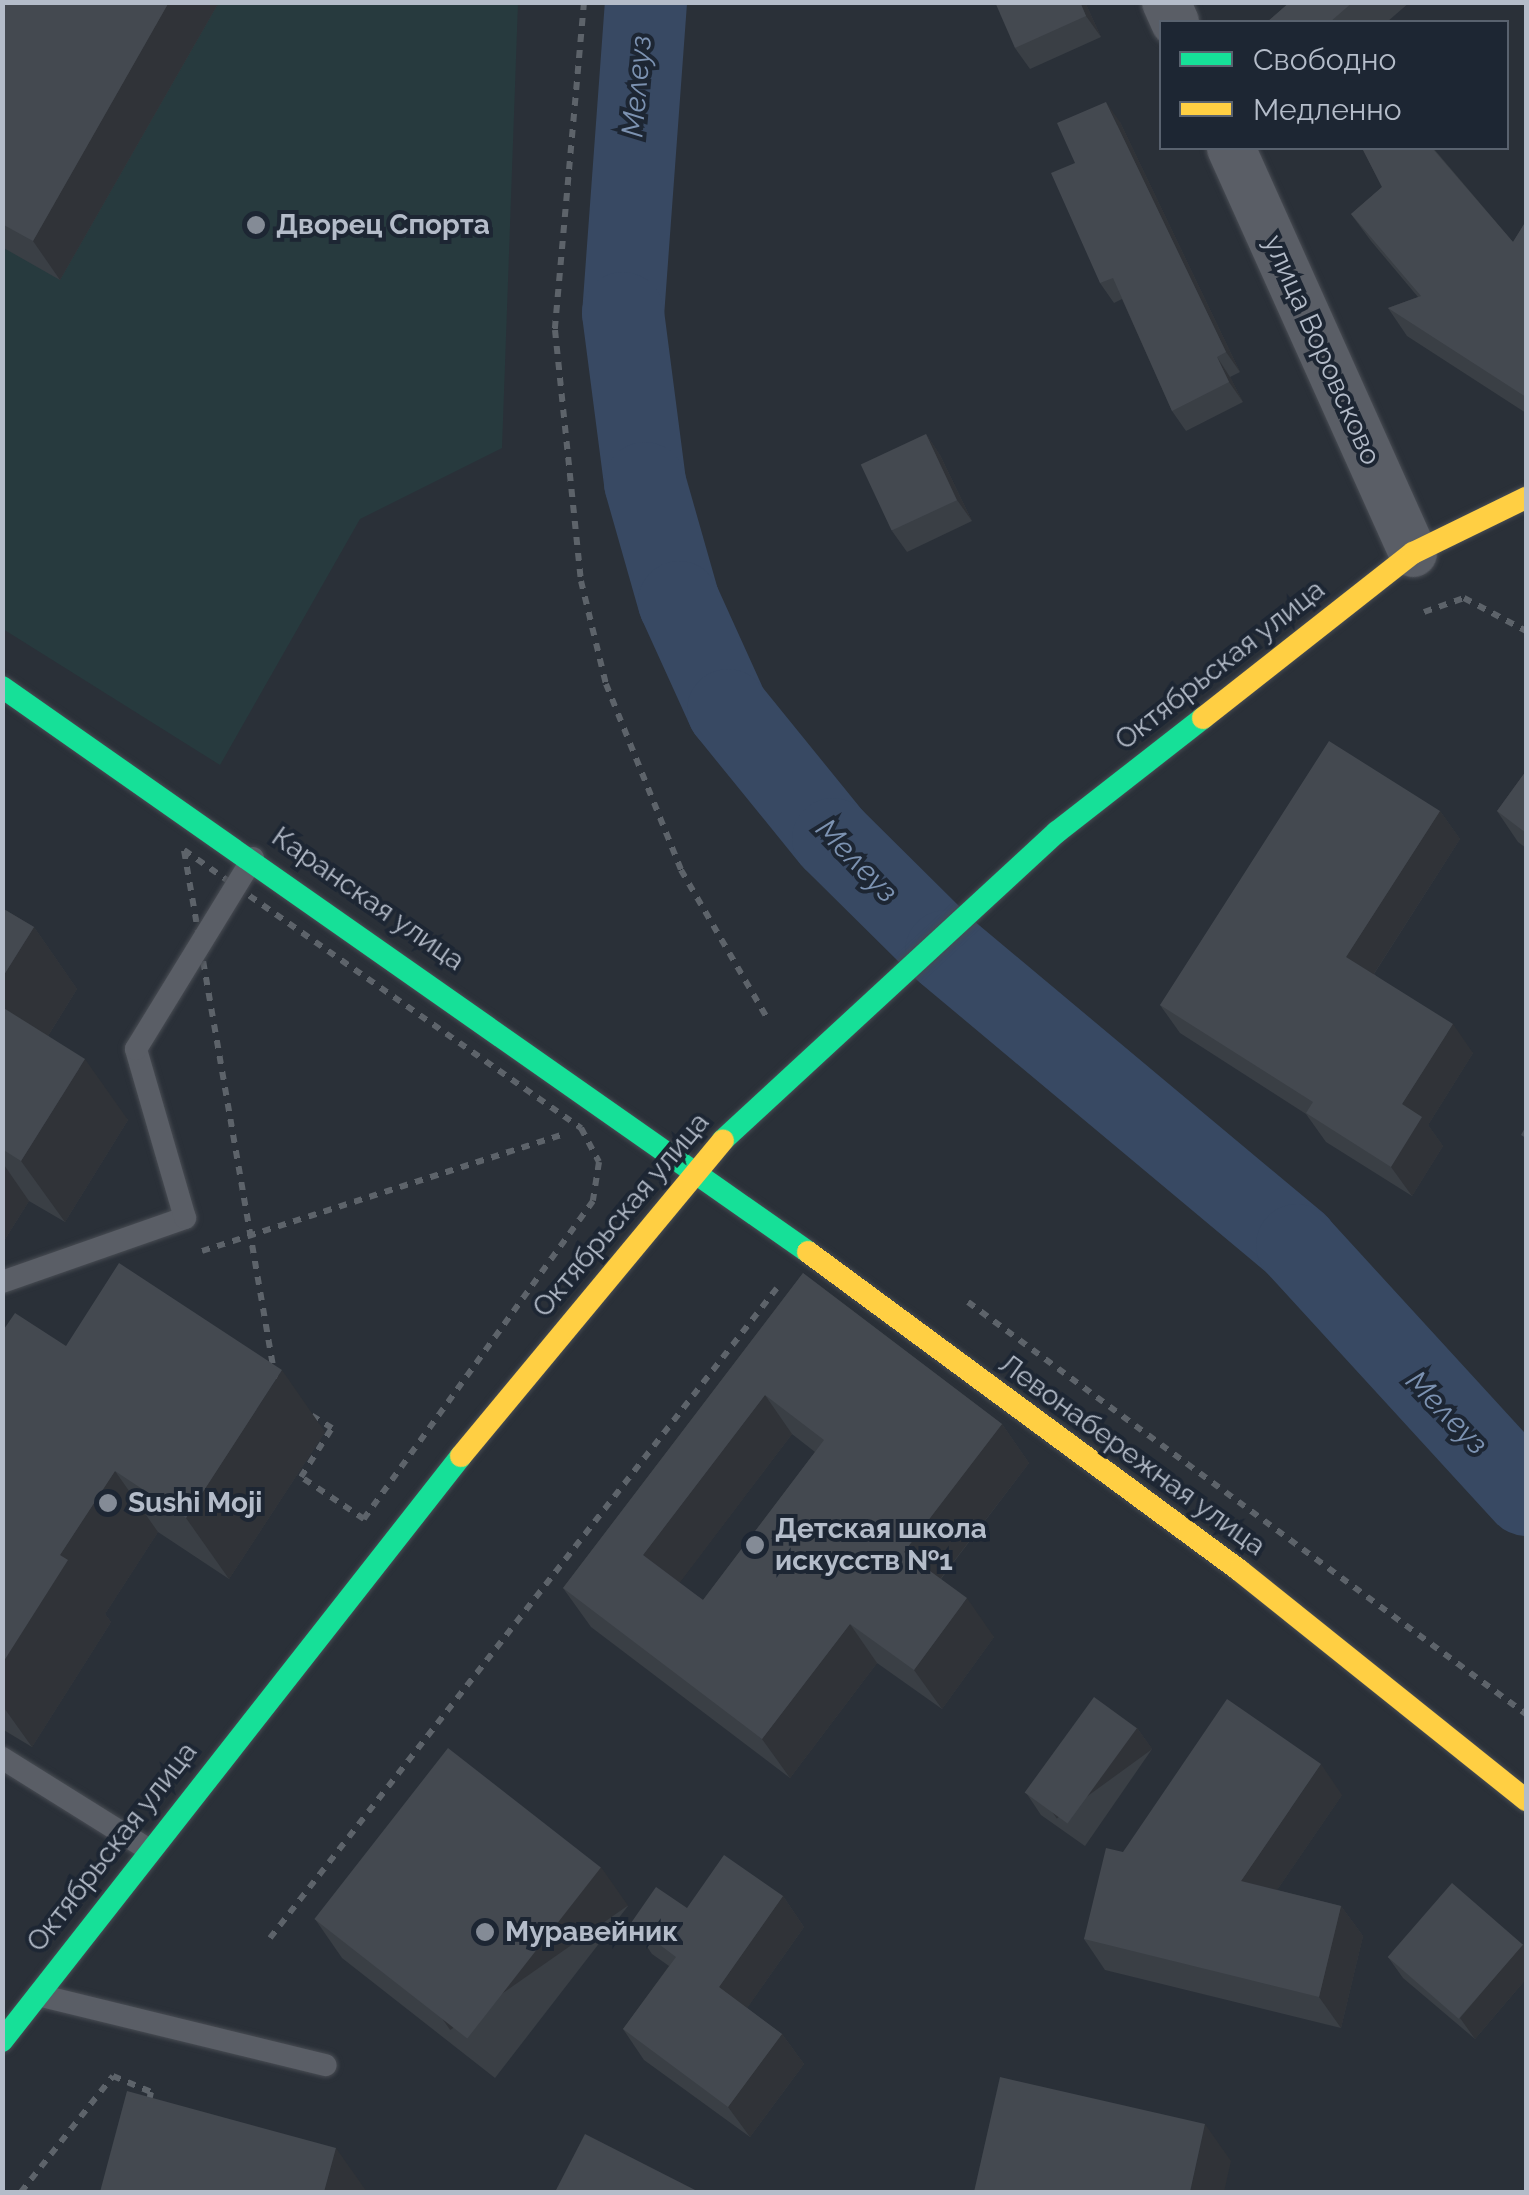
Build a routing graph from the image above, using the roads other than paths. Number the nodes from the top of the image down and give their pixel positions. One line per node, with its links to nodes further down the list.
1 (1232, 150): 3 (street, улица Воровсково)
2 (1526, 498): 3 (street, Октябрьская улица)
3 (1413, 553): 6 (street, Октябрьская улица)
4 (2, 688): 5 (street, Каранская улица)
5 (255, 856): 6 (street, Каранская улица); 7 (lane)
6 (693, 1168): 9 (street, Левонабережная улица); 10 (street, Октябрьская улица)
7 (2, 1282)
8 (2, 1758): 10 (lane)
9 (1526, 1800)
10 (146, 1848): 11 (street, Октябрьская улица)
11 (37, 1995): 12 (street, Октябрьская улица); 13 (lane)
12 (2, 2041)
13 (326, 2065)

